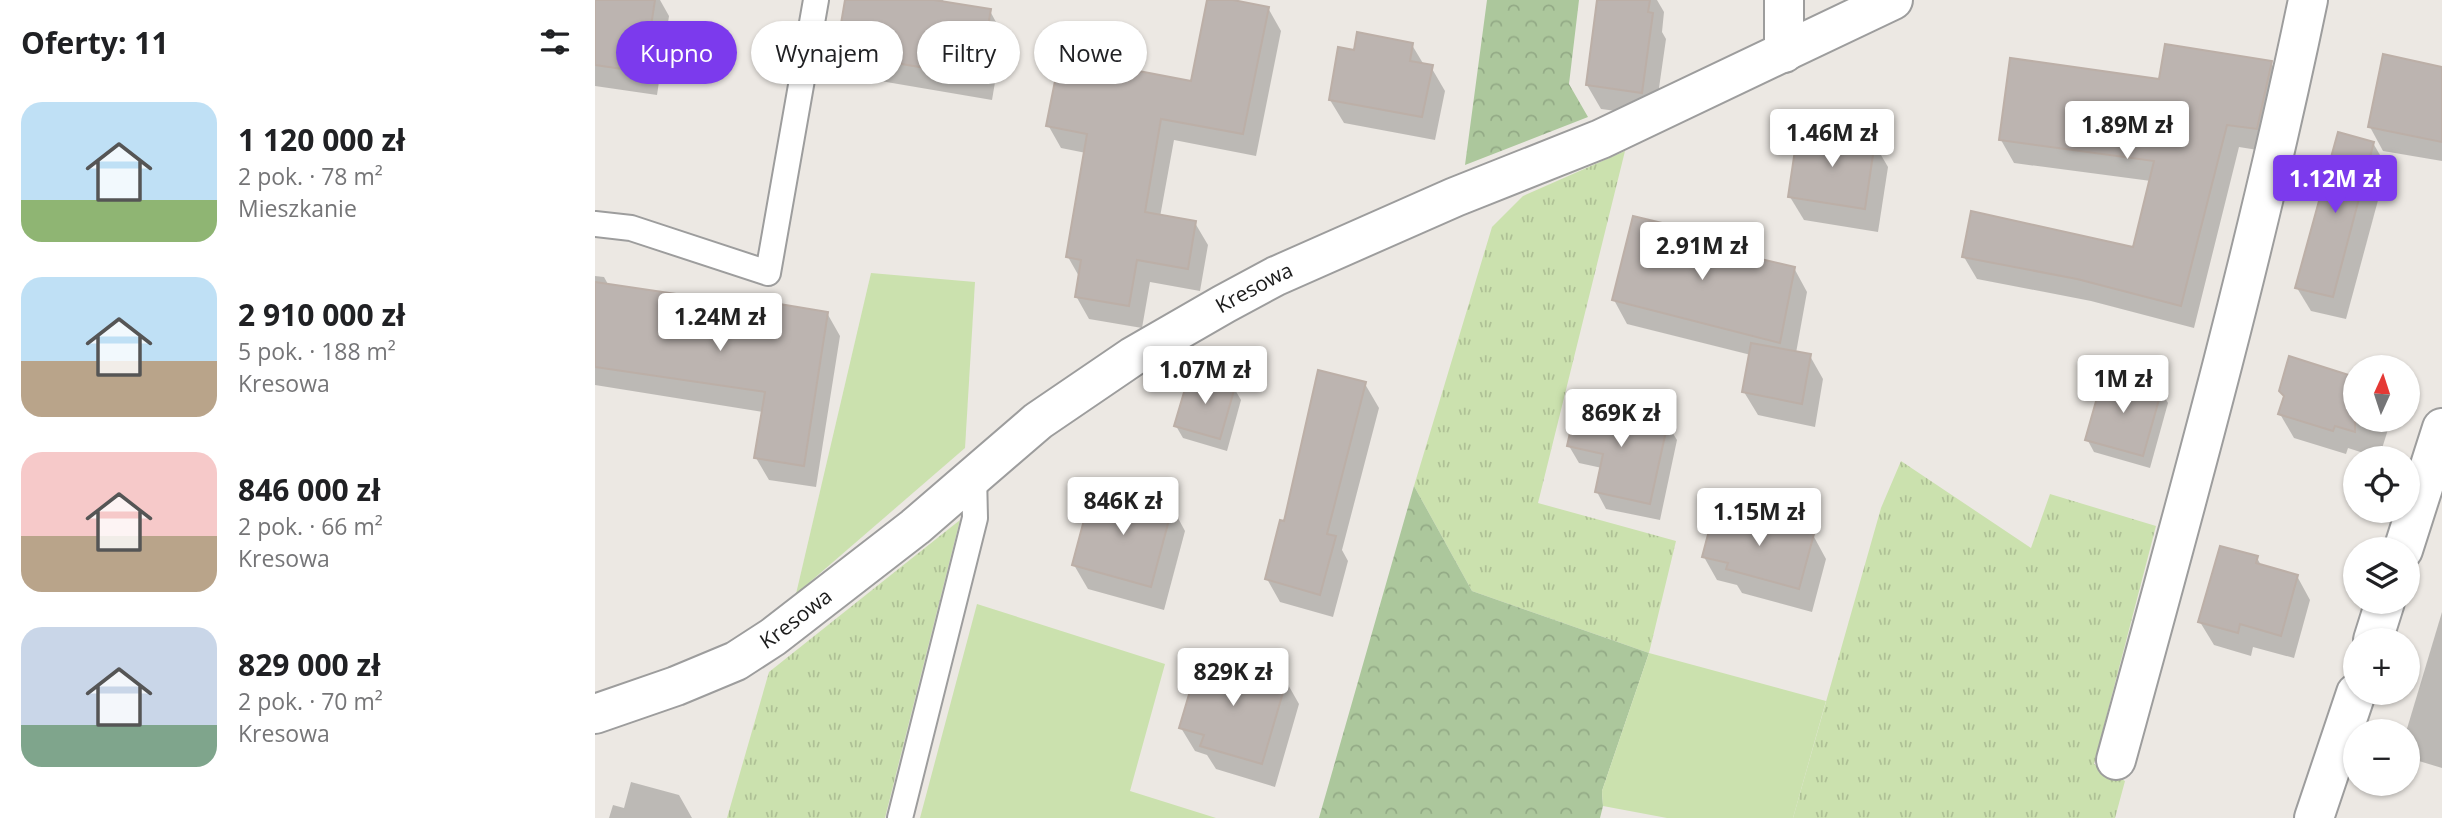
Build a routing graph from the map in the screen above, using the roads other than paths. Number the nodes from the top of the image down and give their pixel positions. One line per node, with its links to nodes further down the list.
1 (816, 0): 6 (lane)
2 (1784, 0): 5 (street)
3 (1893, 0): 5 (street, Kresowa)
4 (2308, 0): 12 (street)
5 (1784, 52): 8 (street, Kresowa)
6 (595, 224)
7 (2442, 428): 9 (street)
8 (974, 474): 11 (street, Kresowa); 13 (lane)
9 (2407, 537)
10 (2351, 705): 14 (street)
11 (595, 714)
12 (2116, 760)
13 (900, 818)
14 (2314, 818)

